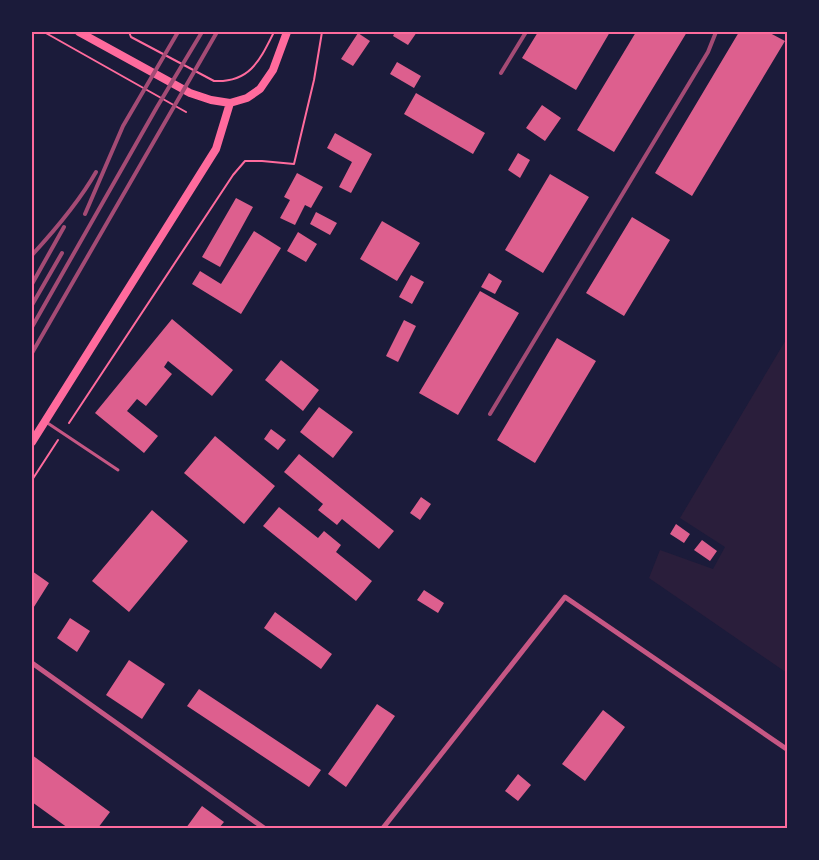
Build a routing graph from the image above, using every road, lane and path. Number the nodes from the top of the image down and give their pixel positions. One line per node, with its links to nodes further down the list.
1 (44, 32): 8 (path)
2 (79, 32): 7 (main road)
3 (129, 32): 4 (path)
4 (274, 32)
5 (287, 32): 7 (main road)
6 (322, 32): 10 (path)
7 (230, 103): 9 (main road)
8 (186, 112)
9 (44, 421): 12 (main road); 13 (lane)
10 (69, 423)
11 (58, 440): 14 (path)
12 (32, 442)
13 (118, 470)
14 (32, 480)
15 (32, 663): 17 (street)
16 (788, 750): 18 (street)
17 (264, 828)
18 (382, 828)

